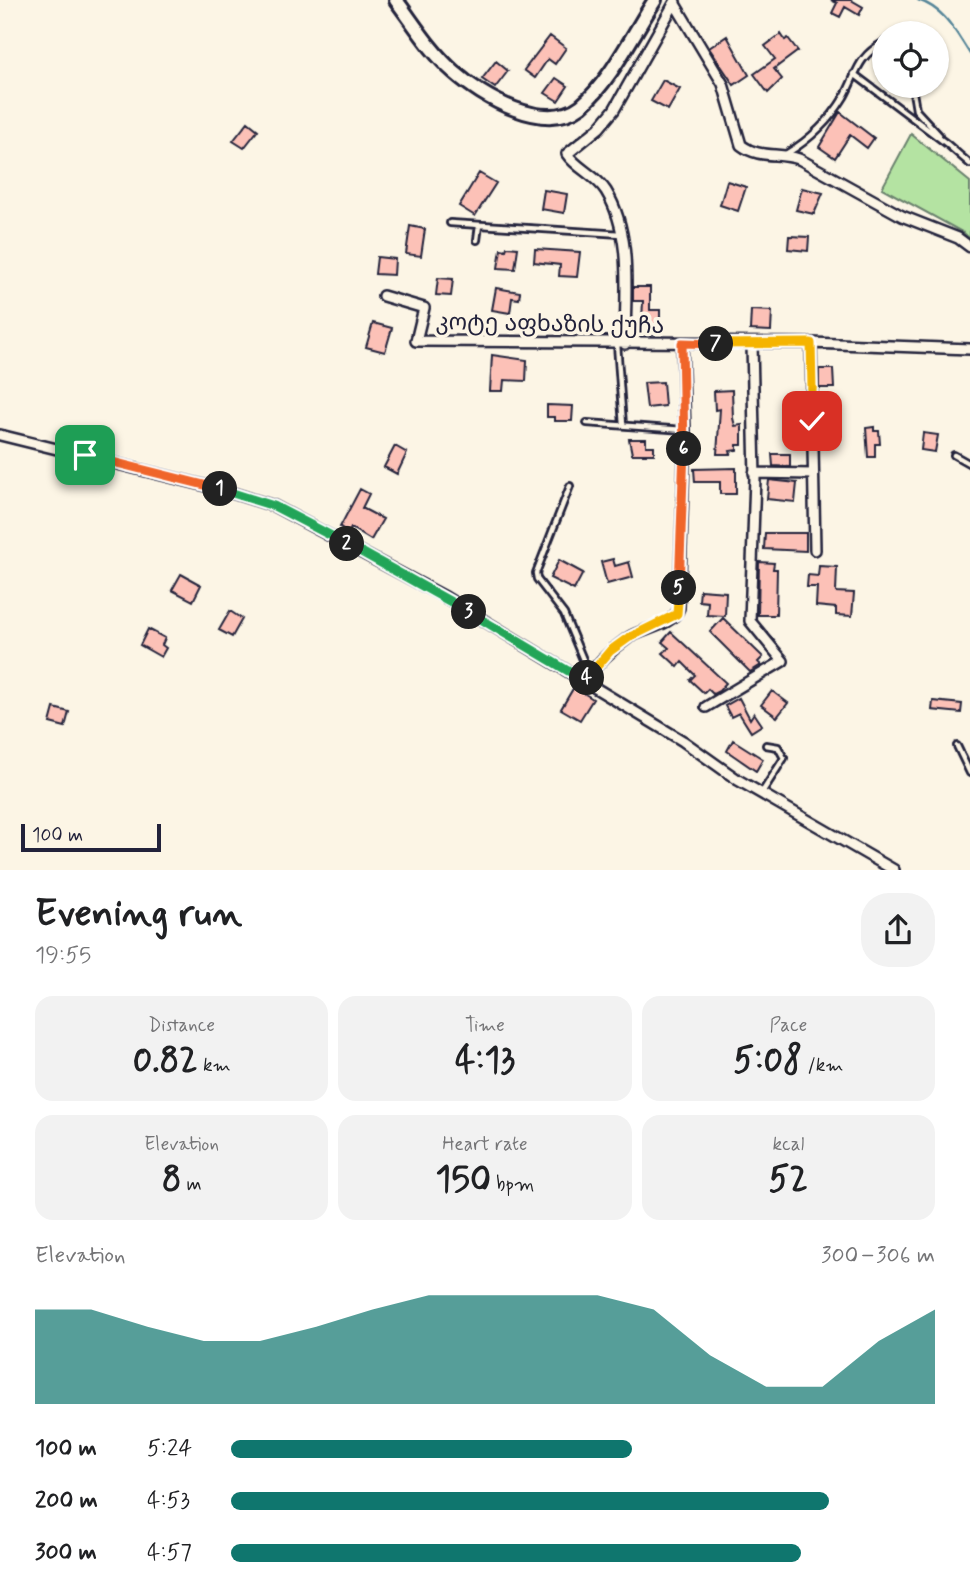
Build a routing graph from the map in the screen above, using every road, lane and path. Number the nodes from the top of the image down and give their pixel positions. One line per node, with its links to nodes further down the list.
1 (396, 0): 2 (main road)
2 (655, 0)
3 (675, 2): 8 (street); 12 (street)
4 (872, 49): 5 (lane)
5 (854, 74): 7 (lane); 8 (lane)
6 (914, 98): 7 (lane)
7 (947, 144): 9 (lane)
8 (785, 155): 14 (street)
9 (970, 164)
10 (450, 223): 11 (lane)
11 (479, 225): 12 (lane); 13 (lane)
12 (622, 234): 18 (street)
13 (477, 240)
14 (970, 247)
15 (383, 296): 18 (street, კოტე აფხაზის ქუჩა)
16 (682, 343): 18 (street, კოტე აფხაზის ქუჩა); 19 (street, კოტე აფხაზის ქუჩა); 23 (street)
17 (811, 343): 19 (street, კოტე აფხაზის ქუჩა); 20 (street, კოტე აფხაზის ქუჩა); 28 (street)
18 (621, 344): 22 (lane)
19 (752, 344): 27 (street)
20 (970, 349)
21 (587, 423): 22 (lane)
22 (624, 425): 23 (lane)
23 (685, 430): 31 (street)
24 (0, 435): 31 (street)
25 (954, 455): 26 (lane)
26 (970, 464)
27 (754, 473): 28 (street); 32 (street)
28 (813, 474): 30 (street)
29 (570, 486): 31 (lane)
30 (815, 550)
31 (587, 678): 36 (street)
32 (706, 707)
33 (766, 745): 36 (lane)
34 (957, 746): 35 (lane)
35 (970, 774)
36 (761, 794): 37 (street)
37 (894, 870)

